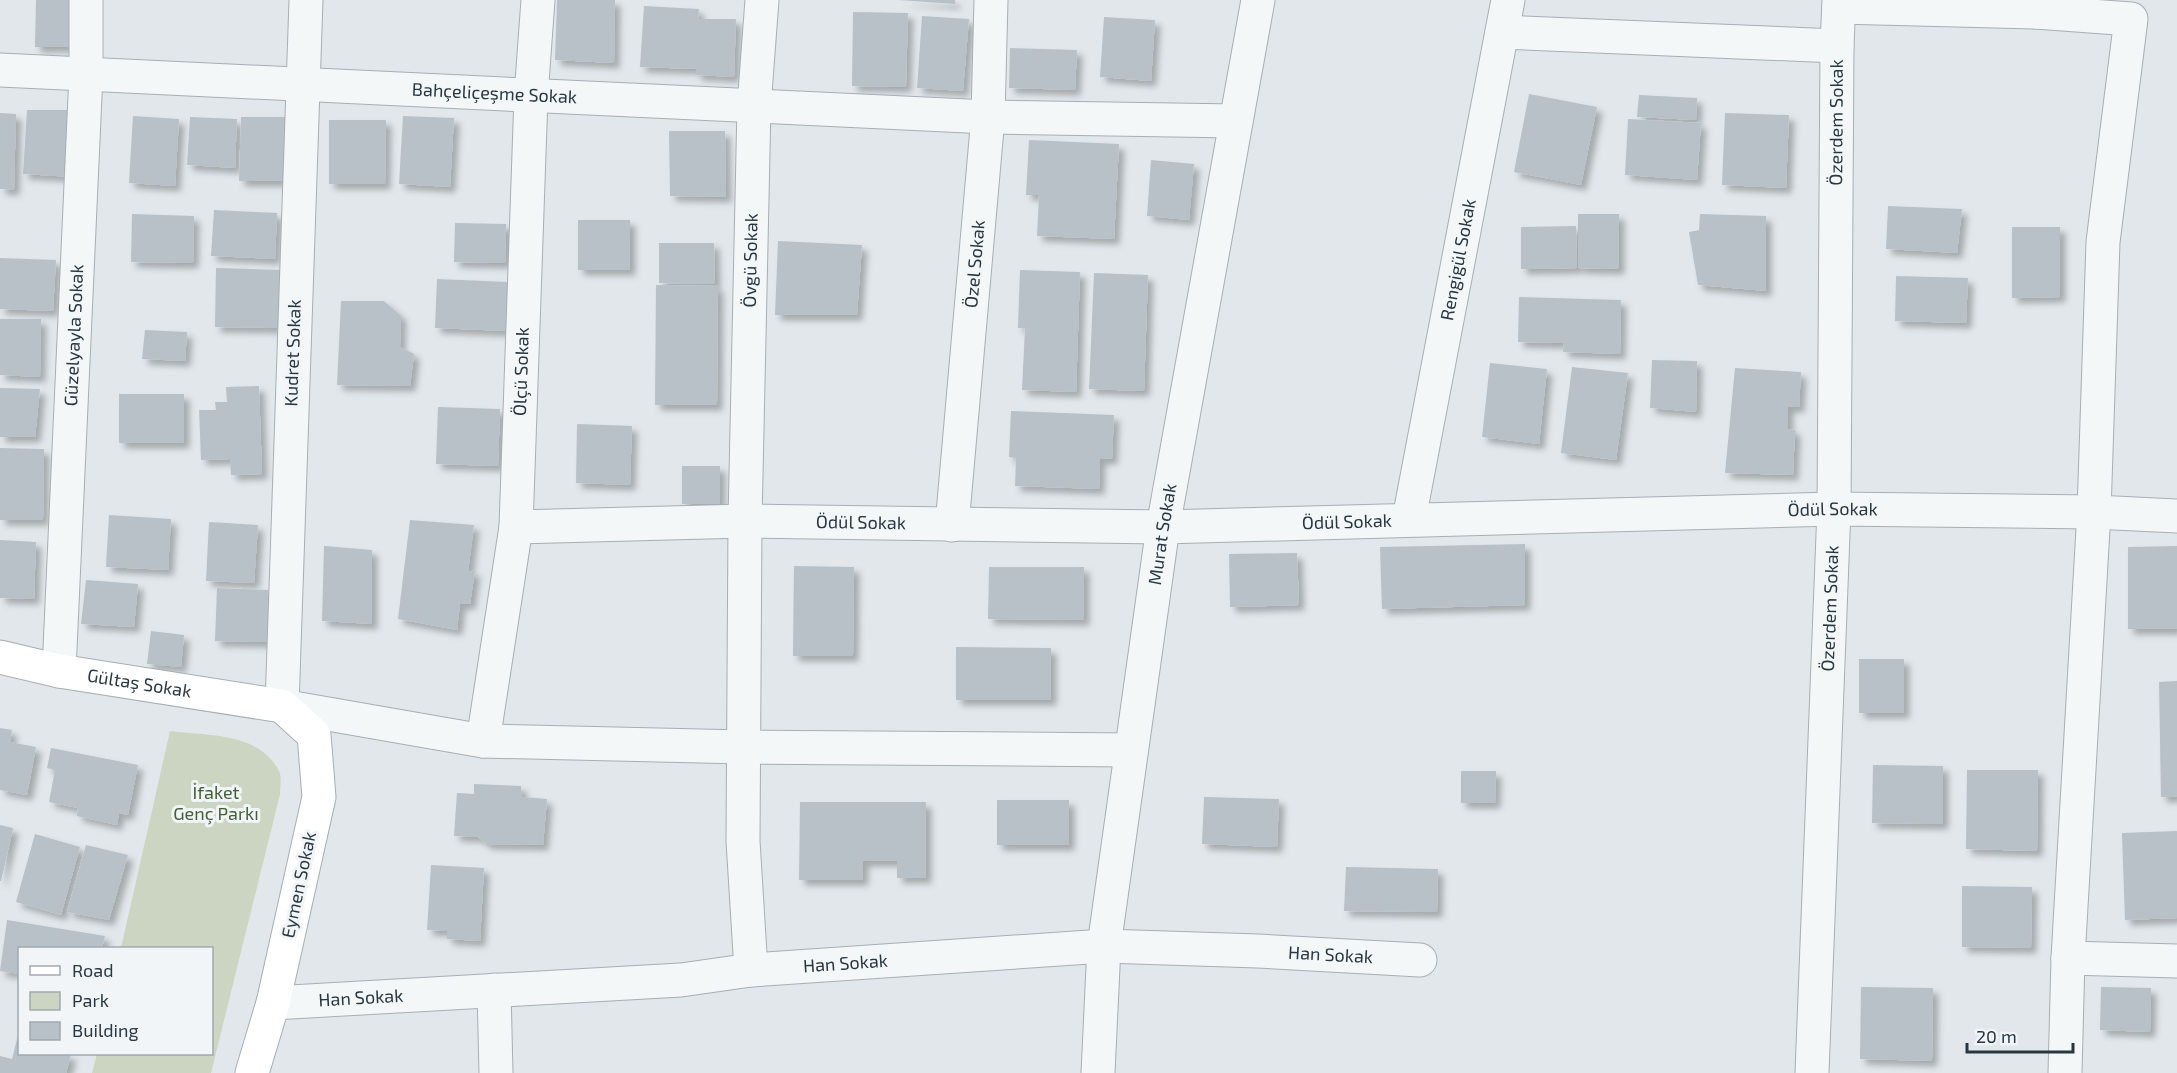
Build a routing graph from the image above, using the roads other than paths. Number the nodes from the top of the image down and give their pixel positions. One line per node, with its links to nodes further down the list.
1 (86, 0): 13 (street, Güzelyayla Sokak)
2 (306, 0): 14 (street, Kudret Sokak)
3 (538, 0): 15 (street, Ölçü Sokak)
4 (762, 0): 16 (street, Övgü Sokak)
5 (991, 0): 17 (street, Özel Sokak)
6 (1258, 0): 18 (street, Murat Sokak)
7 (1508, 0): 10 (street, Rengigül Sokak)
8 (1839, 4): 9 (street); 11 (street, Özerdem Sokak)
9 (2036, 6): 20 (street)
10 (1502, 32): 11 (street); 22 (street, Rengigül Sokak)
11 (1837, 46): 19 (street, Özerdem Sokak)
12 (0, 70): 13 (street, Bahçeliçeşme Sokak)
13 (86, 74): 14 (street, Bahçeliçeşme Sokak); 28 (street, Güzelyayla Sokak)
14 (301, 84): 15 (street, Bahçeliçeşme Sokak); 29 (street, Kudret Sokak)
15 (531, 96): 16 (street, Bahçeliçeşme Sokak); 25 (street, Ölçü Sokak)
16 (754, 106): 17 (street, Bahçeliçeşme Sokak); 23 (street, Övgü Sokak)
17 (988, 117): 18 (street, Bahçeliçeşme Sokak); 24 (street, Özel Sokak)
18 (1236, 121): 26 (street, Murat Sokak)
19 (1834, 509): 20 (street, Ödül Sokak); 22 (street, Ödül Sokak); 43 (street, Özerdem Sokak)
20 (2094, 512): 21 (street, Ödül Sokak); 34 (street)
21 (2177, 516)
22 (1408, 519): 26 (street, Ödül Sokak)
23 (745, 521): 24 (street, Ödül Sokak); 25 (street, Ödül Sokak); 31 (street, Övgü Sokak)
24 (952, 525): 26 (street, Ödül Sokak)
25 (516, 527): 30 (street, Ölçü Sokak)
26 (1163, 527): 32 (street, Murat Sokak)
27 (0, 657): 28 (main road, Gültaş Sokak)
28 (59, 671): 29 (main road, Gültaş Sokak)
29 (282, 706): 30 (street); 39 (main road, Eymen Sokak)
30 (483, 741): 31 (street)
31 (744, 747): 32 (street); 37 (street, Övgü Sokak)
32 (1131, 750): 33 (street, Murat Sokak)
33 (1104, 946): 35 (street, Han Sokak); 37 (street, Han Sokak); 42 (street, Murat Sokak)
34 (2068, 958): 36 (street); 44 (street)
35 (1420, 960)
36 (2177, 961)
37 (751, 970): 38 (street, Han Sokak)
38 (494, 990): 39 (street, Han Sokak); 41 (street)
39 (273, 1003): 40 (main road, Eymen Sokak)
40 (252, 1073)
41 (496, 1073)
42 (1098, 1073)
43 (1812, 1073)
44 (2065, 1073)

